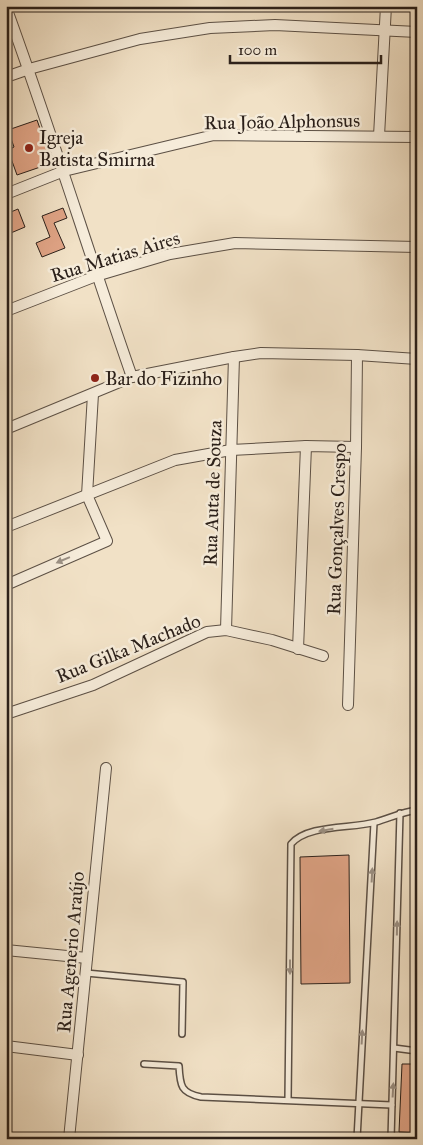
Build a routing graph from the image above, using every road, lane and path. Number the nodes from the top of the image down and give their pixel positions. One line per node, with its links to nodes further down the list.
1 (386, 6): 3 (street)
2 (6, 7): 5 (street)
3 (385, 31): 4 (street); 5 (street); 7 (street)
4 (417, 32)
5 (29, 69): 6 (street); 9 (street)
6 (6, 77)
7 (379, 136): 8 (street, Rua João Alphonsus); 9 (street, Rua João Alphonsus)
8 (417, 137)
9 (64, 171): 10 (street, Rua João Alphonsus); 12 (street)
10 (6, 194)
11 (417, 247): 12 (street, Rua Matias Aires)
12 (96, 276): 13 (street, Rua Matias Aires); 17 (street)
13 (6, 311)
14 (357, 354): 15 (street); 16 (street); 21 (street, Rua Gonçalves Crespo)
15 (234, 357): 17 (street); 22 (street, Rua Auta de Souza)
16 (417, 359)
17 (132, 377): 18 (street)
18 (93, 394): 19 (street); 23 (street)
19 (6, 429)
20 (306, 446): 21 (street); 22 (street); 27 (street)
21 (356, 447): 29 (street, Rua Gonçalves Crespo)
22 (231, 450): 23 (street); 26 (street, Rua Auta de Souza)
23 (87, 495): 24 (street); 25 (street, one-way to 25)
24 (6, 527)
25 (6, 585)
26 (226, 630): 27 (street, Rua Gilka Machado); 30 (street, Rua Gilka Machado)
27 (298, 649): 28 (street, Rua Gilka Machado)
28 (323, 656)
29 (348, 706)
30 (6, 714)
31 (106, 768): 36 (street, Rua Agenerio Araújo)
32 (417, 810): 33 (lane)
33 (400, 813): 34 (lane); 40 (lane, one-way to 33)
34 (374, 823): 44 (lane, one-way to 44); 45 (lane, one-way to 34)
35 (6, 950): 36 (street)
36 (87, 958): 37 (street, Rua Agenerio Araújo)
37 (85, 973): 38 (lane); 42 (street, Rua Agenerio Araújo)
38 (182, 1034)
39 (6, 1046): 42 (street)
40 (394, 1048): 41 (lane); 46 (lane, one-way to 40)
41 (417, 1051)
42 (78, 1055): 47 (street, Rua Agenerio Araújo)
43 (144, 1064): 44 (lane)
44 (288, 1100): 45 (lane)
45 (359, 1104): 46 (lane); 48 (lane)
46 (392, 1106): 49 (lane)
47 (69, 1139)
48 (357, 1139)
49 (391, 1139)

